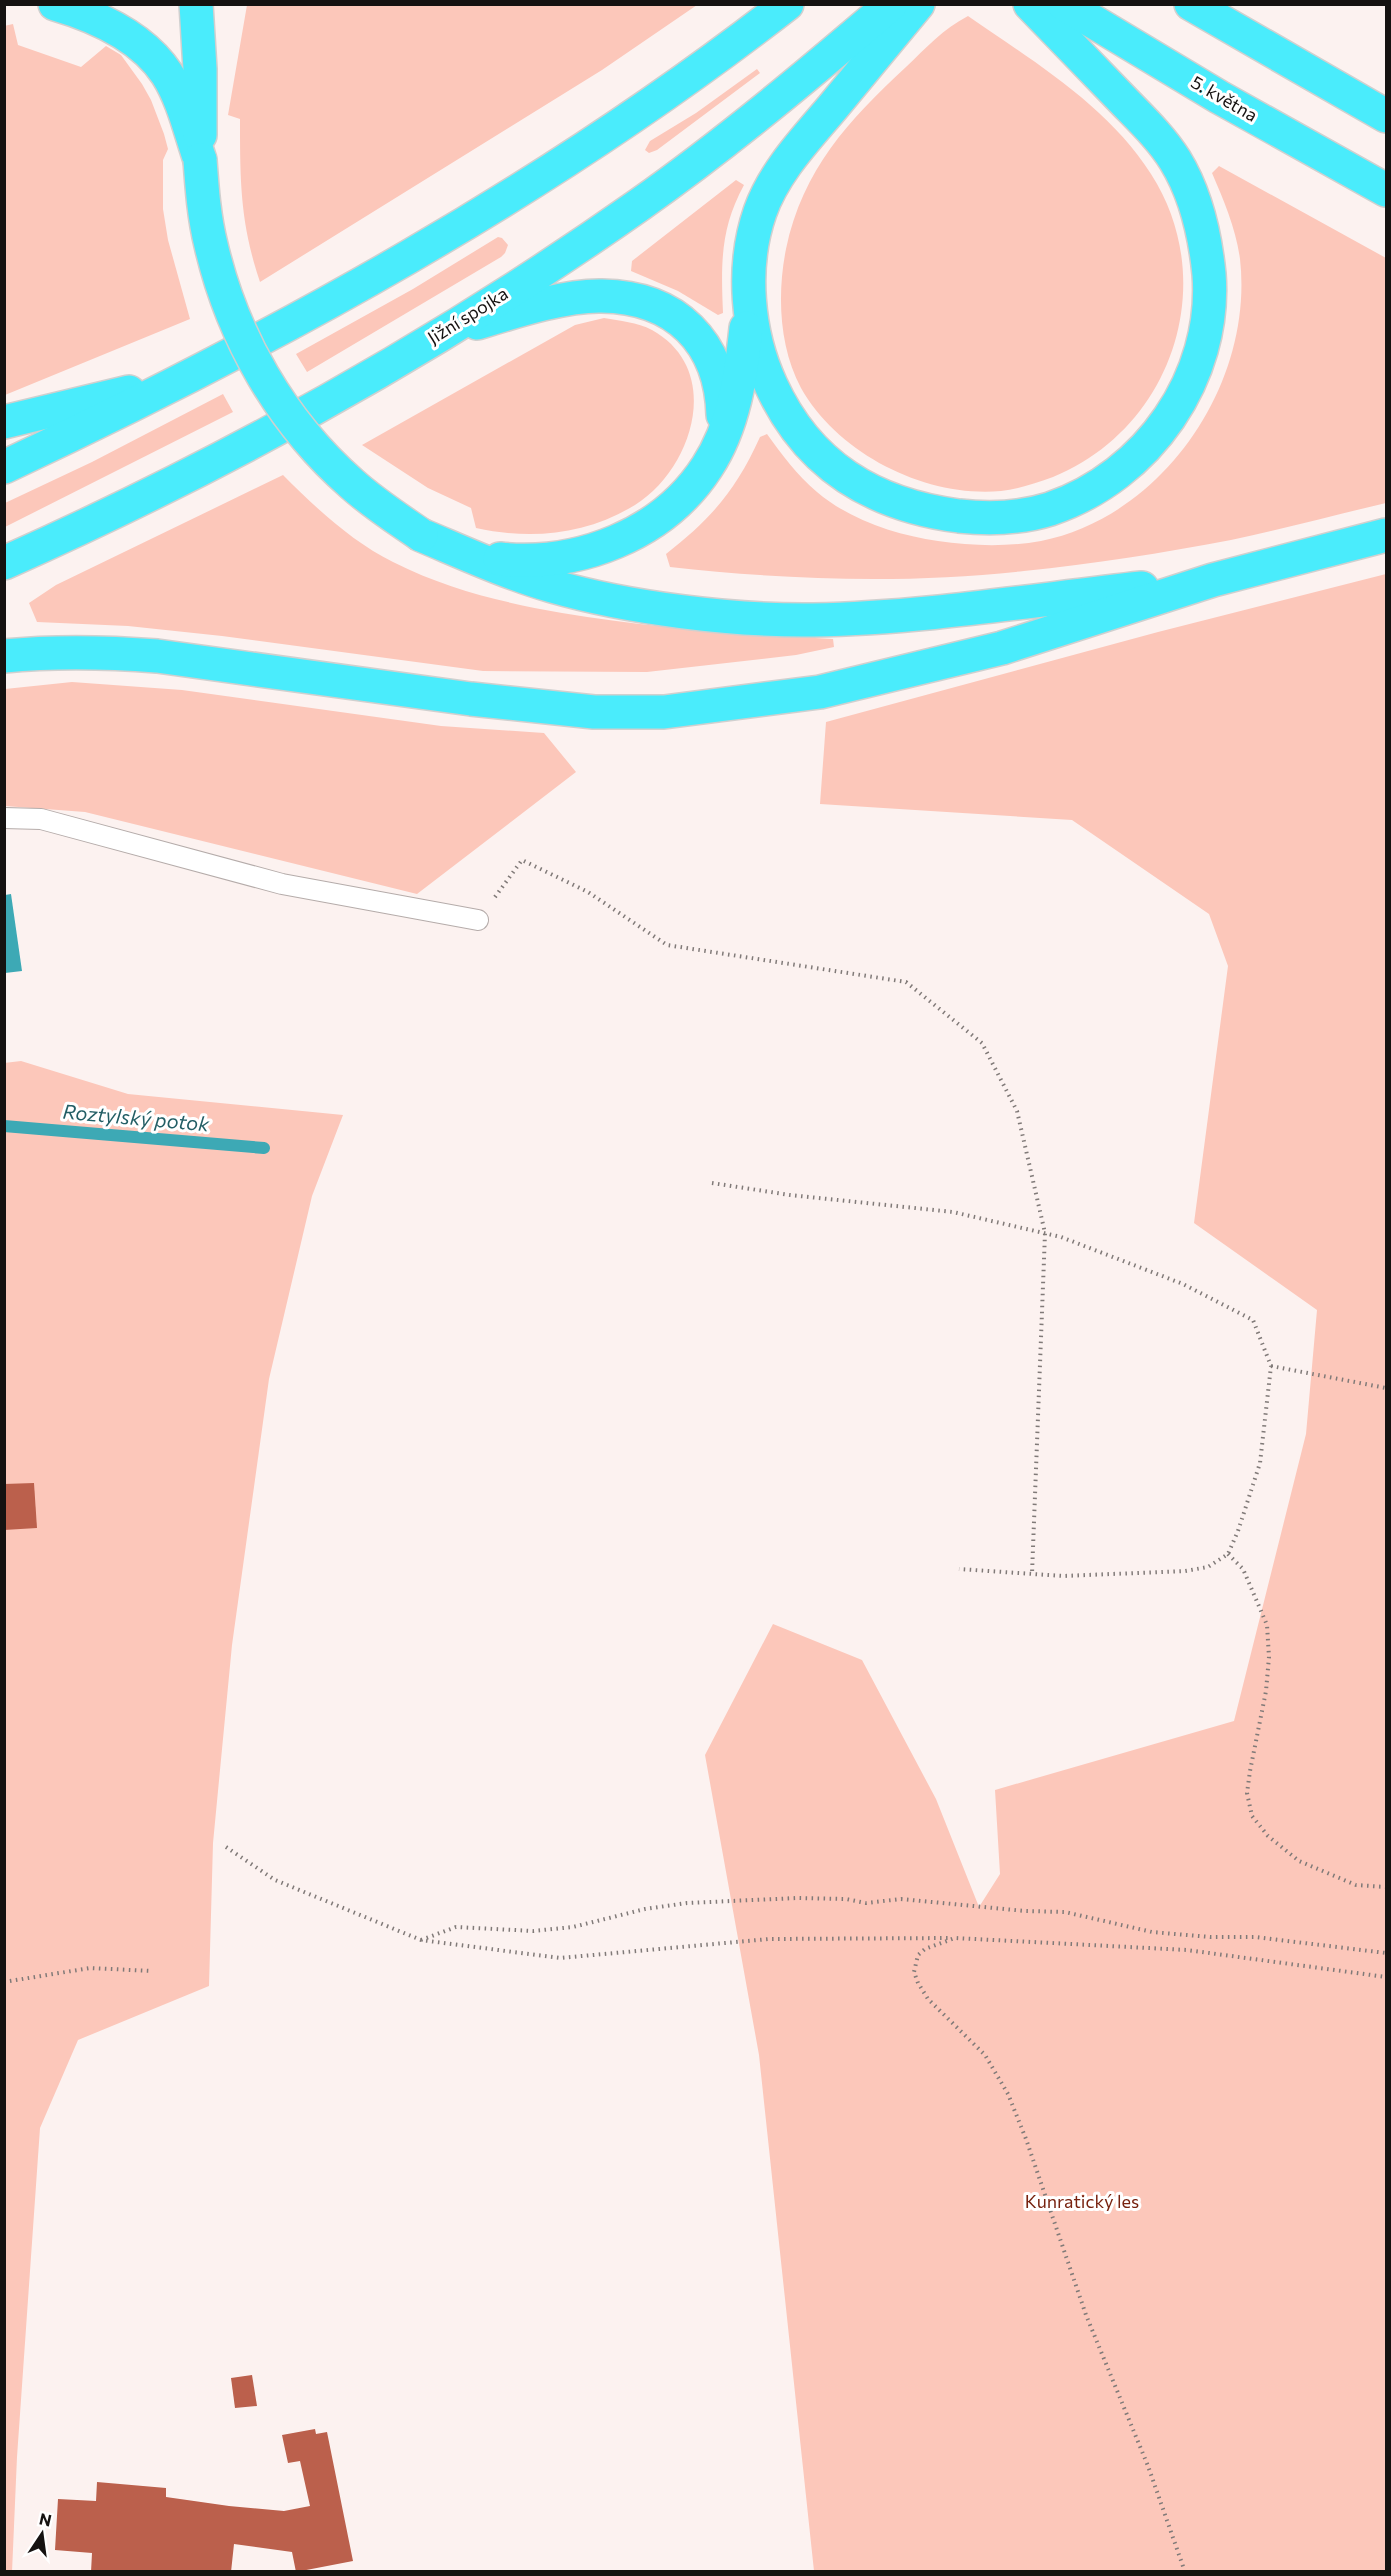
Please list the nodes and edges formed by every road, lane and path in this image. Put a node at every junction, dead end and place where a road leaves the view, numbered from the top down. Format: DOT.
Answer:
graph roads {
  1 [pos="55,4"];
  2 [pos="195,4"];
  3 [pos="787,4"];
  4 [pos="891,4"];
  5 [pos="918,4"];
  6 [pos="1030,4"];
  7 [pos="1191,4"];
  8 [pos="1068,19"];
  9 [pos="1386,116"];
  10 [pos="200,159"];
  11 [pos="1386,190"];
  12 [pos="749,298"];
  13 [pos="428,341"];
  14 [pos="183,379"];
  15 [pos="4,422"];
  16 [pos="720,444"];
  17 [pos="4,467"];
  18 [pos="1386,535"];
  19 [pos="455,549"];
  20 [pos="4,563"];
  21 [pos="1213,580"];
  22 [pos="4,656"];
  23 [pos="4,818"];
  24 [pos="478,920"];
  25 [pos="712,1183"];
  26 [pos="1045,1233"];
  27 [pos="1271,1366"];
  28 [pos="1386,1388"];
  29 [pos="1228,1554"];
  30 [pos="959,1569"];
  31 [pos="1032,1574"];
  32 [pos="226,1847"];
  33 [pos="1386,1887"];
  34 [pos="955,1938"];
  35 [pos="421,1940"];
  36 [pos="1386,1953"];
  37 [pos="152,1971"];
  38 [pos="1386,1977"];
  39 [pos="4,1982"];
  40 [pos="1185,2571"];
  1 -- 10 [label="highway"];
  2 -- 10 [label="highway"];
  3 -- 14 [label="highway"];
  4 -- 13 [label="highway, Jižní spojka"];
  5 -- 12 [label="highway"];
  6 -- 8 [label="highway"];
  7 -- 9 [label="highway"];
  8 -- 11 [label="highway, 5. května"];
  8 -- 12 [label="highway"];
  10 -- 19 [label="highway, bridge"];
  12 -- 16 [label="highway"];
  13 -- 16 [label="highway"];
  13 -- 20 [label="highway, Jižní spojka"];
  14 -- 15 [label="highway"];
  14 -- 17 [label="highway"];
  16 -- 19 [label="highway"];
  18 -- 21 [label="highway"];
  19 -- 21 [label="highway"];
  21 -- 22 [label="highway"];
  23 -- 24 [label="lane"];
  24 -- 26 [label="path"];
  25 -- 26 [label="path"];
  26 -- 27 [label="path"];
  26 -- 31 [label="path"];
  27 -- 28 [label="path"];
  27 -- 29 [label="path"];
  29 -- 31 [label="path"];
  29 -- 33 [label="path"];
  30 -- 31 [label="path"];
  32 -- 35 [label="path"];
  34 -- 35 [label="path"];
  34 -- 38 [label="path"];
  34 -- 40 [label="path"];
  35 -- 36 [label="path"];
  37 -- 39 [label="path"];
}
